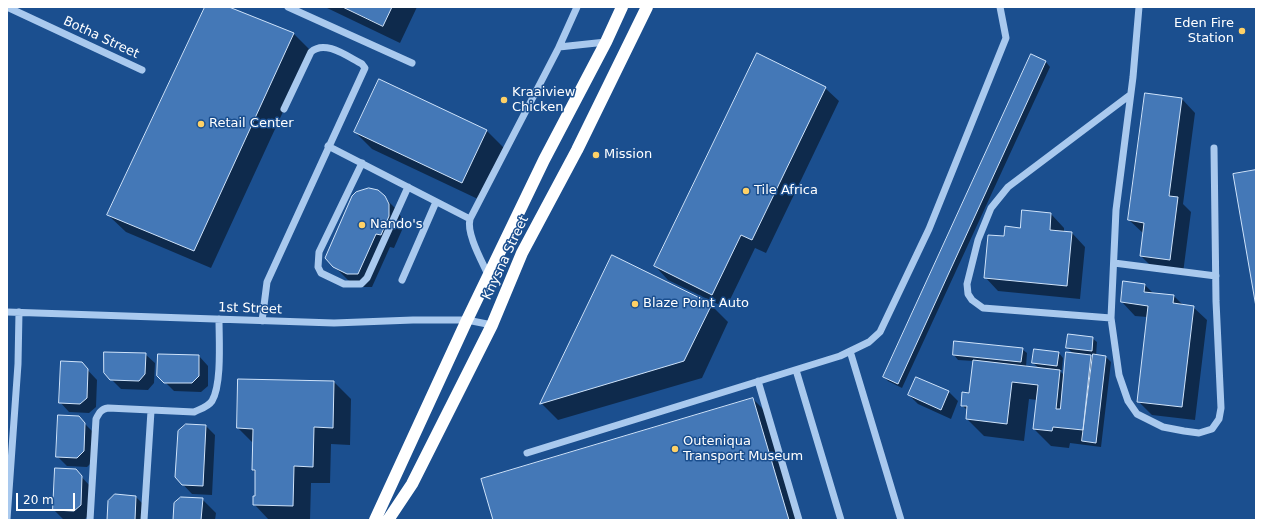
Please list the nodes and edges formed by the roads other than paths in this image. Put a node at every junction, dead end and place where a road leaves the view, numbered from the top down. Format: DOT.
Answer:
graph roads {
  1 [pos="7,7"];
  2 [pos="288,7"];
  3 [pos="577,7"];
  4 [pos="622,7"];
  5 [pos="647,7"];
  6 [pos="1000,7"];
  7 [pos="1139,7"];
  8 [pos="606,42"];
  9 [pos="559,47"];
  10 [pos="412,63"];
  11 [pos="142,70"];
  12 [pos="1130,95"];
  13 [pos="284,109"];
  14 [pos="328,146"];
  15 [pos="1214,148"];
  16 [pos="362,163"];
  17 [pos="408,187"];
  18 [pos="436,202"];
  19 [pos="470,219"];
  20 [pos="1114,263"];
  21 [pos="1216,276"];
  22 [pos="489,277"];
  23 [pos="402,280"];
  24 [pos="7,312"];
  25 [pos="19,312"];
  26 [pos="1111,318"];
  27 [pos="220,320"];
  28 [pos="467,320"];
  29 [pos="262,321"];
  30 [pos="492,325"];
  31 [pos="850,351"];
  32 [pos="796,370"];
  33 [pos="758,381"];
  34 [pos="151,411"];
  35 [pos="527,453"];
  36 [pos="7,519"];
  37 [pos="90,520"];
  38 [pos="144,520"];
  39 [pos="375,520"];
  40 [pos="388,520"];
  41 [pos="799,520"];
  42 [pos="841,520"];
  43 [pos="901,520"];
  1 -- 11 [label="street, Botha Street"];
  2 -- 10 [label="street"];
  3 -- 9 [label="street"];
  4 -- 8 [label="highway, Knysna Street"];
  5 -- 30 [label="highway, Knysna Street"];
  6 -- 31 [label="street"];
  7 -- 12 [label="street"];
  8 -- 9 [label="street"];
  8 -- 22 [label="highway, Knysna Street"];
  9 -- 19 [label="street"];
  12 -- 20 [label="street"];
  12 -- 26 [label="street"];
  13 -- 14 [label="street"];
  14 -- 16 [label="street"];
  14 -- 29 [label="street"];
  15 -- 21 [label="street"];
  16 -- 17 [label="street"];
  16 -- 17 [label="street"];
  17 -- 18 [label="street"];
  18 -- 19 [label="street"];
  18 -- 23 [label="street"];
  19 -- 22 [label="street"];
  20 -- 21 [label="street"];
  20 -- 26 [label="street"];
  21 -- 26 [label="street"];
  22 -- 28 [label="highway, Knysna Street"];
  24 -- 25 [label="street, 1st Street"];
  25 -- 27 [label="street, 1st Street"];
  25 -- 36 [label="street"];
  27 -- 29 [label="street, 1st Street"];
  27 -- 34 [label="street"];
  28 -- 29 [label="street, 1st Street"];
  28 -- 30 [label="street, 1st Street"];
  28 -- 39 [label="highway, Knysna Street"];
  30 -- 40 [label="highway, Knysna Street"];
  31 -- 32 [label="street"];
  31 -- 43 [label="street"];
  32 -- 33 [label="street"];
  32 -- 42 [label="street"];
  33 -- 35 [label="street"];
  33 -- 41 [label="street"];
  34 -- 37 [label="street"];
  34 -- 38 [label="street"];
}
